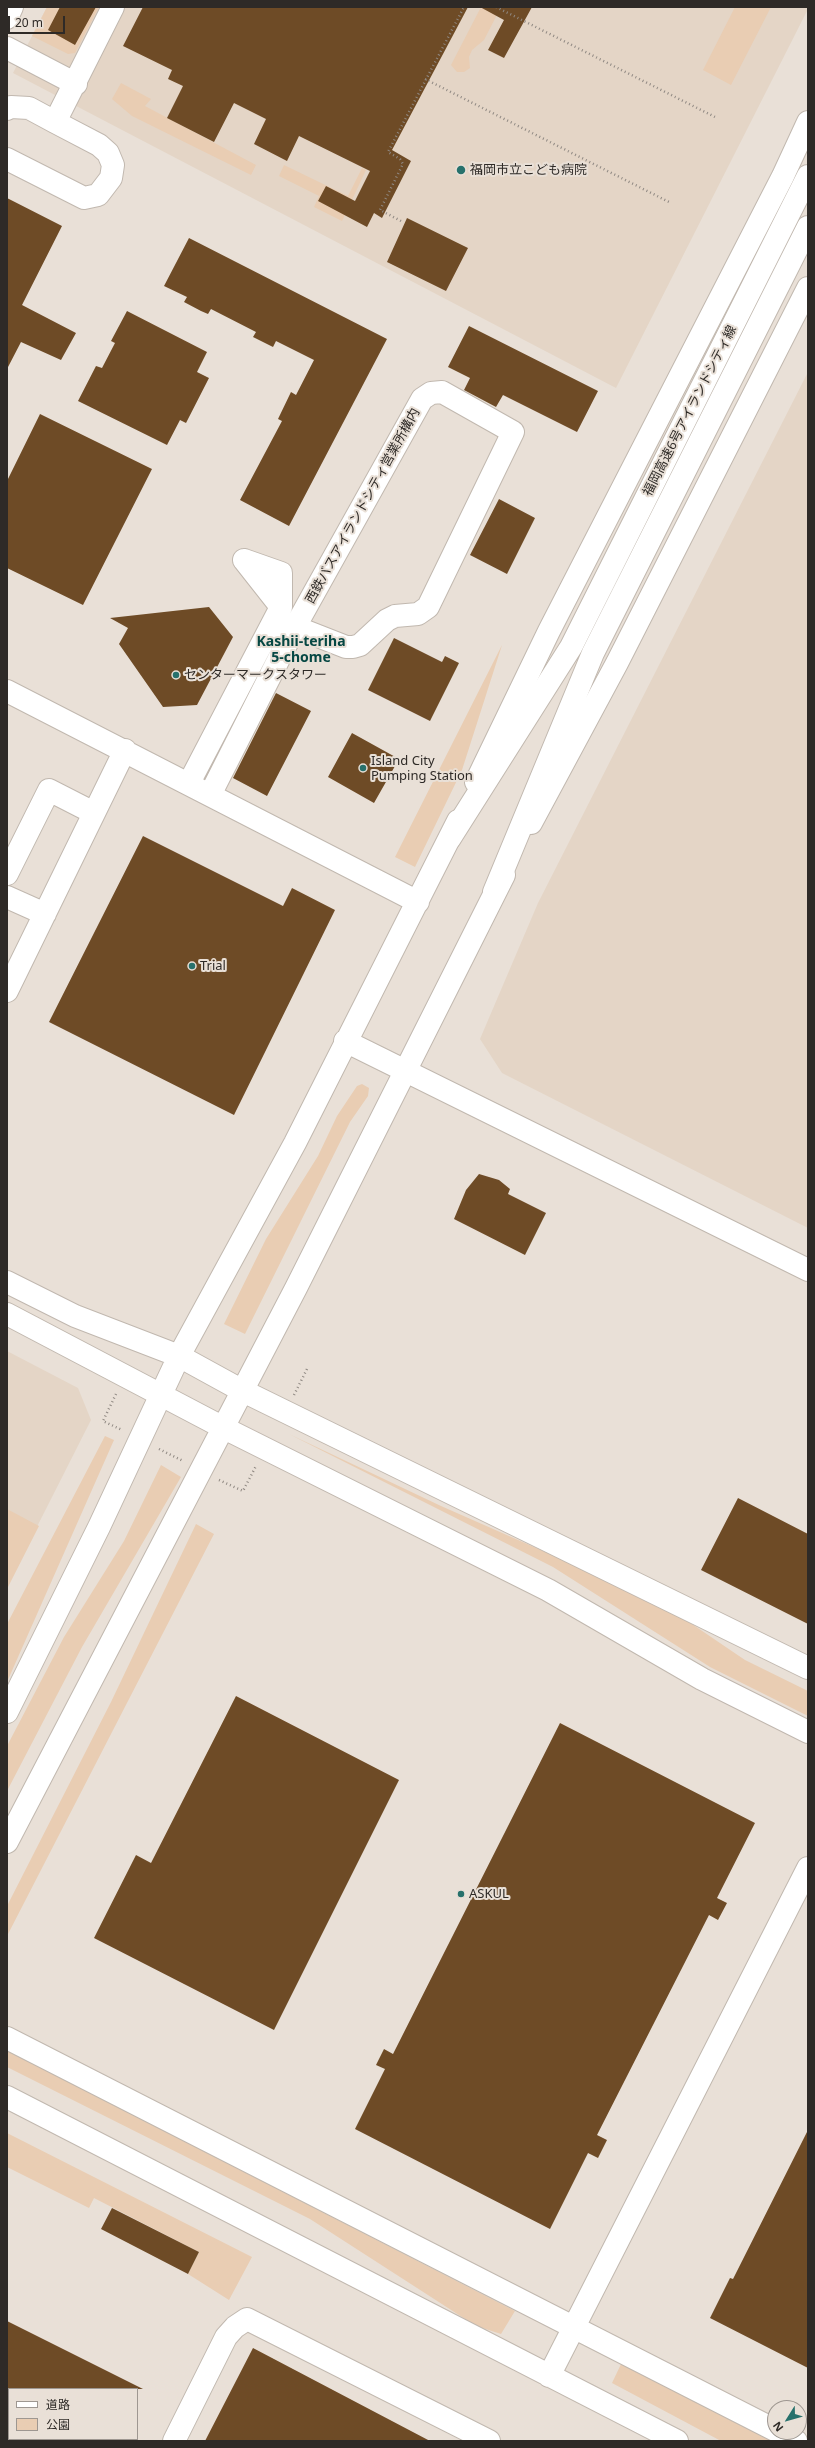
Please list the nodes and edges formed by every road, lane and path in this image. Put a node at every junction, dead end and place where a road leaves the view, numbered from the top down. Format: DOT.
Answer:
graph roads {
  1 [pos="12,7"];
  2 [pos="113,7"];
  3 [pos="129,7"];
  4 [pos="464,7"];
  5 [pos="496,7"];
  6 [pos="7,18"];
  7 [pos="7,48"];
  8 [pos="425,79"];
  9 [pos="76,84"];
  10 [pos="7,109"];
  11 [pos="715,117"];
  12 [pos="55,122"];
  13 [pos="808,122"];
  14 [pos="7,159"];
  15 [pos="808,176"];
  16 [pos="671,203"];
  17 [pos="400,222"];
  18 [pos="808,227"];
  19 [pos="808,288"];
  20 [pos="281,607"];
  21 [pos="295,627"];
  22 [pos="7,691"];
  23 [pos="125,750"];
  24 [pos="189,783"];
  25 [pos="210,795"];
  26 [pos="94,813"];
  27 [pos="450,838"];
  28 [pos="7,874"];
  29 [pos="494,892"];
  30 [pos="7,897"];
  31 [pos="418,902"];
  32 [pos="45,914"];
  33 [pos="7,991"];
  34 [pos="346,1041"];
  35 [pos="407,1070"];
  36 [pos="808,1270"];
  37 [pos="7,1282"];
  38 [pos="7,1314"];
  39 [pos="179,1356"];
  40 [pos="241,1390"];
  41 [pos="161,1395"];
  42 [pos="222,1427"];
  43 [pos="808,1668"];
  44 [pos="7,1712"];
  45 [pos="808,1732"];
  46 [pos="7,1842"];
  47 [pos="808,1868"];
  48 [pos="7,2038"];
  49 [pos="7,2097"];
  50 [pos="574,2330"];
  51 [pos="549,2376"];
  52 [pos="767,2426"];
  53 [pos="174,2441"];
  54 [pos="489,2441"];
  55 [pos="677,2441"];
  1 -- 6 [label="main road"];
  2 -- 9 [label="main road"];
  3 -- 9 [label="main road"];
  4 -- 8 [label="path"];
  5 -- 11 [label="path"];
  7 -- 9 [label="main road"];
  8 -- 16 [label="path"];
  8 -- 17 [label="path"];
  9 -- 12 [label="main road"];
  10 -- 12 [label="main road"];
  12 -- 14 [label="main road"];
  13 -- 27 [label="main road"];
  15 -- 27 [label="main road, 福岡高速6号アイランドシティ線"];
  18 -- 29 [label="main road, 福岡高速6号アイランドシティ線"];
  19 -- 29 [label="main road"];
  20 -- 24 [label="main road"];
  21 -- 21 [label="main road, 西鉄バスアイランドシティ営業所構内"];
  21 -- 25 [label="main road, 西鉄バスアイランドシティ営業所構内"];
  22 -- 23 [label="main road"];
  23 -- 24 [label="main road"];
  23 -- 26 [label="main road"];
  24 -- 25 [label="main road"];
  25 -- 31 [label="main road"];
  26 -- 28 [label="main road"];
  26 -- 32 [label="main road"];
  27 -- 31 [label="main road"];
  29 -- 35 [label="main road"];
  30 -- 32 [label="main road"];
  31 -- 34 [label="main road"];
  32 -- 33 [label="main road"];
  34 -- 35 [label="main road"];
  34 -- 39 [label="main road"];
  35 -- 36 [label="main road"];
  35 -- 40 [label="main road"];
  37 -- 39 [label="main road"];
  38 -- 41 [label="main road"];
  39 -- 40 [label="main road"];
  39 -- 41 [label="main road"];
  40 -- 42 [label="main road"];
  40 -- 43 [label="main road"];
  41 -- 42 [label="main road"];
  41 -- 44 [label="main road"];
  42 -- 45 [label="main road"];
  42 -- 46 [label="main road"];
  47 -- 50 [label="main road"];
  48 -- 50 [label="main road"];
  49 -- 51 [label="main road"];
  50 -- 51 [label="main road"];
  50 -- 52 [label="main road"];
  51 -- 55 [label="main road"];
  53 -- 54 [label="main road"];
}
